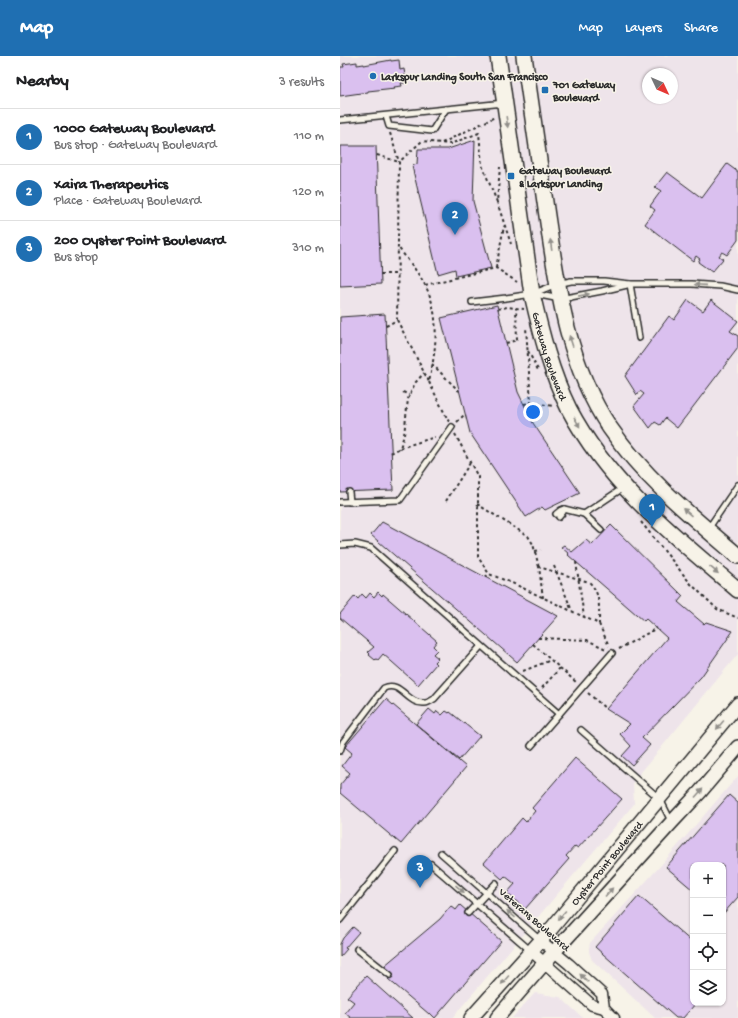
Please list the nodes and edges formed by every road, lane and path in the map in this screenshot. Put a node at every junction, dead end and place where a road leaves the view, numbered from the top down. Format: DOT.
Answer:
graph roads {
  1 [pos="498,56"];
  2 [pos="524,56"];
  3 [pos="446,109"];
  4 [pos="501,109"];
  5 [pos="386,116"];
  6 [pos="340,120"];
  7 [pos="388,126"];
  8 [pos="442,143"];
  9 [pos="376,156"];
  10 [pos="399,162"];
  11 [pos="501,163"];
  12 [pos="505,225"];
  13 [pos="398,246"];
  14 [pos="496,268"];
  15 [pos="380,274"];
  16 [pos="397,274"];
  17 [pos="557,284"];
  18 [pos="630,284"];
  19 [pos="425,285"];
  20 [pos="527,289"];
  21 [pos="738,290"];
  22 [pos="560,299"];
  23 [pos="472,302"];
  24 [pos="516,308"];
  25 [pos="498,310"];
  26 [pos="525,316"];
  27 [pos="397,320"];
  28 [pos="526,323"];
  29 [pos="386,326"];
  30 [pos="639,338"];
  31 [pos="506,343"];
  32 [pos="432,364"];
  33 [pos="424,373"];
  34 [pos="428,382"];
  35 [pos="459,391"];
  36 [pos="403,392"];
  37 [pos="409,395"];
  38 [pos="531,403"];
  39 [pos="524,404"];
  40 [pos="561,407"];
  41 [pos="465,414"];
  42 [pos="452,427"];
  43 [pos="448,432"];
  44 [pos="400,448"];
  45 [pos="391,453"];
  46 [pos="470,463"];
  47 [pos="738,485"];
  48 [pos="624,487"];
  49 [pos="349,492"];
  50 [pos="446,501"];
  51 [pos="340,502"];
  52 [pos="350,502"];
  53 [pos="477,504"];
  54 [pos="584,514"];
  55 [pos="557,516"];
  56 [pos="640,522"];
  57 [pos="601,530"];
  58 [pos="708,530"];
  59 [pos="340,546"];
  60 [pos="541,550"];
  61 [pos="535,551"];
  62 [pos="738,556"];
  63 [pos="576,562"];
  64 [pos="554,566"];
  65 [pos="539,567"];
  66 [pos="558,573"];
  67 [pos="489,574"];
  68 [pos="486,577"];
  69 [pos="578,579"];
  70 [pos="738,590"];
  71 [pos="543,598"];
  72 [pos="573,612"];
  73 [pos="584,617"];
  74 [pos="738,618"];
  75 [pos="599,624"];
  76 [pos="657,628"];
  77 [pos="538,638"];
  78 [pos="533,644"];
  79 [pos="481,646"];
  80 [pos="612,653"];
  81 [pos="552,660"];
  82 [pos="560,668"];
  83 [pos="522,671"];
  84 [pos="542,688"];
  85 [pos="582,688"];
  86 [pos="738,704"];
  87 [pos="606,709"];
  88 [pos="559,714"];
  89 [pos="581,730"];
  90 [pos="531,746"];
  91 [pos="738,747"];
  92 [pos="340,751"];
  93 [pos="660,799"];
  94 [pos="672,822"];
  95 [pos="395,851"];
  96 [pos="441,853"];
  97 [pos="431,864"];
  98 [pos="496,883"];
  99 [pos="486,893"];
  100 [pos="476,903"];
  101 [pos="468,913"];
  102 [pos="340,920"];
  103 [pos="540,940"];
  104 [pos="357,949"];
  105 [pos="531,951"];
  106 [pos="554,952"];
  107 [pos="545,963"];
  108 [pos="390,975"];
  109 [pos="604,1008"];
  110 [pos="471,1018"];
  111 [pos="497,1018"];
  112 [pos="614,1018"];
  1 -- 4 [label="main road, Gateway Boulevard"];
  17 -- 2 [label="main road, one-way"];
  3 -- 4 [label="lane"];
  3 -- 5 [label="lane"];
  3 -- 7 [label="lane"];
  4 -- 8 [label="path"];
  4 -- 20 [label="main road, Gateway Boulevard, one-way"];
  5 -- 6 [label="lane"];
  5 -- 7 [label="lane"];
  7 -- 10 [label="path"];
  8 -- 10 [label="path"];
  8 -- 11 [label="path"];
  9 -- 10 [label="path"];
  10 -- 13 [label="path"];
  12 -- 14 [label="path"];
  13 -- 16 [label="path"];
  13 -- 19 [label="path"];
  14 -- 19 [label="path"];
  14 -- 20 [label="path"];
  15 -- 16 [label="path"];
  16 -- 27 [label="path"];
  17 -- 18 [label="lane"];
  17 -- 20 [label="lane"];
  17 -- 22 [label="main road"];
  21 -- 18 [label="lane, one-way"];
  22 -- 18 [label="lane, one-way"];
  18 -- 30 [label="lane"];
  19 -- 32 [label="path"];
  20 -- 22 [label="lane"];
  20 -- 23 [label="lane"];
  20 -- 48 [label="main road, Gateway Boulevard, one-way"];
  58 -- 22 [label="main road, one-way"];
  24 -- 25 [label="path"];
  24 -- 26 [label="path"];
  24 -- 31 [label="path"];
  27 -- 29 [label="path"];
  27 -- 33 [label="path"];
  28 -- 38 [label="path"];
  32 -- 34 [label="path"];
  32 -- 35 [label="path"];
  33 -- 34 [label="path"];
  33 -- 37 [label="path"];
  34 -- 42 [label="path"];
  36 -- 37 [label="path"];
  37 -- 44 [label="path"];
  38 -- 39 [label="path"];
  38 -- 40 [label="path"];
  41 -- 42 [label="path"];
  42 -- 43 [label="lane"];
  42 -- 46 [label="path"];
  43 -- 44 [label="path"];
  43 -- 52 [label="lane"];
  44 -- 45 [label="path"];
  46 -- 50 [label="path"];
  46 -- 53 [label="path"];
  47 -- 58 [label="lane"];
  48 -- 54 [label="lane"];
  48 -- 70 [label="main road, Gateway Boulevard, one-way"];
  49 -- 52 [label="lane"];
  51 -- 52 [label="lane"];
  53 -- 61 [label="path"];
  53 -- 67 [label="path"];
  54 -- 55 [label="lane"];
  54 -- 57 [label="lane"];
  56 -- 74 [label="path"];
  58 -- 62 [label="main road"];
  59 -- 79 [label="lane"];
  60 -- 61 [label="path"];
  61 -- 65 [label="path"];
  63 -- 69 [label="path"];
  64 -- 66 [label="path"];
  65 -- 66 [label="path"];
  65 -- 71 [label="path"];
  66 -- 69 [label="path"];
  66 -- 72 [label="path"];
  67 -- 68 [label="path"];
  67 -- 71 [label="path"];
  69 -- 73 [label="path"];
  69 -- 75 [label="path"];
  71 -- 72 [label="path"];
  72 -- 73 [label="path"];
  73 -- 75 [label="path"];
  75 -- 80 [label="path"];
  76 -- 80 [label="path"];
  77 -- 80 [label="path"];
  78 -- 81 [label="path"];
  79 -- 88 [label="lane"];
  79 -- 92 [label="lane"];
  80 -- 85 [label="lane"];
  81 -- 82 [label="path"];
  81 -- 83 [label="path"];
  82 -- 84 [label="path"];
  82 -- 85 [label="path"];
  85 -- 87 [label="path"];
  85 -- 88 [label="lane"];
  86 -- 93 [label="street, Oyster Point Boulevard, one-way"];
  88 -- 90 [label="lane"];
  89 -- 93 [label="lane"];
  94 -- 91 [label="street, Oyster Point Boulevard, one-way"];
  93 -- 94 [label="lane"];
  93 -- 103 [label="street, Oyster Point Boulevard, one-way"];
  106 -- 94 [label="street, Oyster Point Boulevard, one-way"];
  95 -- 102 [label="lane"];
  96 -- 99 [label="lane, Veterans Boulevard"];
  97 -- 100 [label="lane, Veterans Boulevard, one-way"];
  98 -- 99 [label="lane"];
  99 -- 100 [label="lane"];
  103 -- 99 [label="lane, Veterans Boulevard, one-way"];
  100 -- 101 [label="lane"];
  100 -- 105 [label="lane, Veterans Boulevard"];
  103 -- 105 [label="street, Oyster Point Boulevard"];
  103 -- 106 [label="street, Veterans Boulevard"];
  104 -- 108 [label="lane"];
  105 -- 107 [label="street, Veterans Boulevard"];
  105 -- 110 [label="street, Oyster Point Boulevard, one-way"];
  106 -- 107 [label="street, Oyster Point Boulevard"];
  109 -- 106 [label="street, Veterans Boulevard, one-way"];
  107 -- 109 [label="street, Veterans Boulevard"];
  107 -- 111 [label="street, Oyster Point Boulevard"];
  109 -- 112 [label="street, Veterans Boulevard"];
}
